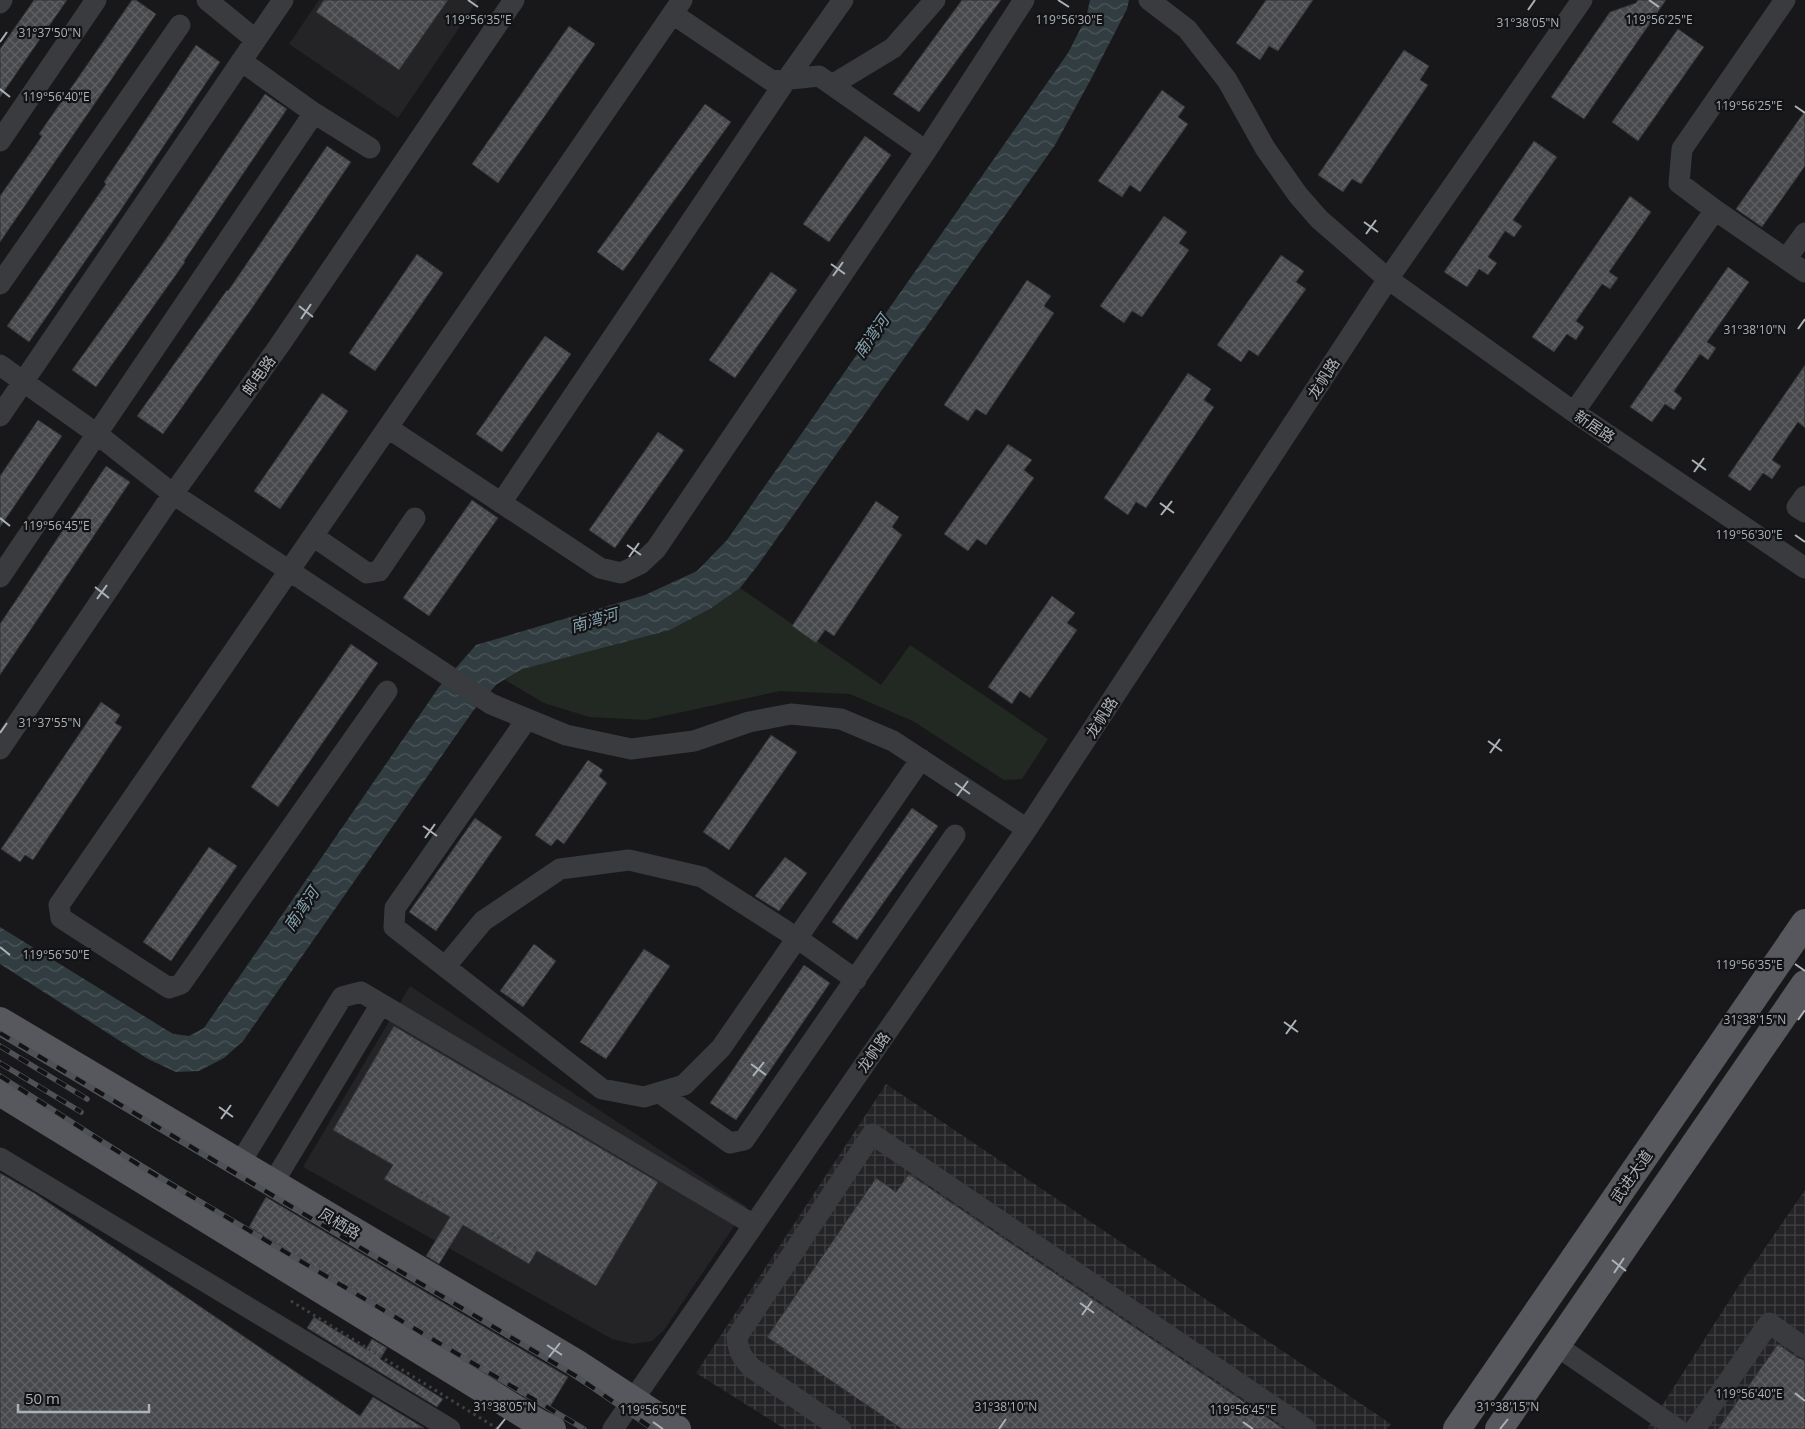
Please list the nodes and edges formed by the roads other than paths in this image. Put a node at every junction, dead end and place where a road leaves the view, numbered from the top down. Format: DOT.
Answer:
graph roads {
  1 [pos="96,0"];
  2 [pos="207,0"];
  3 [pos="283,0"];
  4 [pos="514,0"];
  5 [pos="843,0"];
  6 [pos="935,0"];
  7 [pos="1024,0"];
  8 [pos="1149,0"];
  9 [pos="1582,0"];
  10 [pos="1785,0"];
  11 [pos="678,7"];
  12 [pos="180,25"];
  13 [pos="256,40"];
  14 [pos="241,61"];
  15 [pos="787,79"];
  16 [pos="832,85"];
  17 [pos="314,113"];
  18 [pos="0,141"];
  19 [pos="370,148"];
  20 [pos="926,151"];
  21 [pos="1715,210"];
  22 [pos="1805,233"];
  23 [pos="1786,260"];
  24 [pos="1805,272"];
  25 [pos="1388,279"];
  26 [pos="0,284"];
  27 [pos="0,365"];
  28 [pos="24,381"];
  29 [pos="1574,412"];
  30 [pos="0,416"];
  31 [pos="388,428"];
  32 [pos="97,434"];
  33 [pos="173,494"];
  34 [pos="1805,496"];
  35 [pos="501,503"];
  36 [pos="1805,512"];
  37 [pos="415,518"];
  38 [pos="314,536"];
  39 [pos="1805,568"];
  40 [pos="290,571"];
  41 [pos="0,577"];
  42 [pos="387,690"];
  43 [pos="527,719"];
  44 [pos="0,748"];
  45 [pos="921,759"];
  46 [pos="1027,829"];
  47 [pos="955,836"];
  48 [pos="1805,923"];
  49 [pos="797,938"];
  50 [pos="445,967"];
  51 [pos="856,980"];
  52 [pos="1805,984"];
  53 [pos="381,1004"];
  54 [pos="0,1021"];
  55 [pos="0,1092"];
  56 [pos="660,1092"];
  57 [pos="0,1158"];
  58 [pos="240,1163"];
  59 [pos="273,1183"];
  60 [pos="754,1225"];
  61 [pos="1556,1346"];
  62 [pos="1805,1348"];
  63 [pos="632,1400"];
  64 [pos="450,1429"];
  65 [pos="552,1429"];
  66 [pos="613,1429"];
  67 [pos="677,1429"];
  68 [pos="841,1429"];
  69 [pos="1306,1429"];
  70 [pos="1457,1429"];
  71 [pos="1499,1429"];
  72 [pos="1677,1429"];
  73 [pos="1696,1429"];
  1 -- 18 [label="street"];
  2 -- 13 [label="street"];
  3 -- 13 [label="street"];
  4 -- 33 [label="street, 邮电路"];
  5 -- 15 [label="street"];
  6 -- 16 [label="street"];
  7 -- 20 [label="street"];
  8 -- 25 [label="street, 新居路"];
  9 -- 25 [label="street, 龙帆路"];
  10 -- 21 [label="street"];
  11 -- 15 [label="street"];
  11 -- 31 [label="street"];
  12 -- 26 [label="street"];
  13 -- 14 [label="street"];
  14 -- 17 [label="street"];
  14 -- 28 [label="street"];
  15 -- 16 [label="street"];
  15 -- 35 [label="street"];
  16 -- 20 [label="street"];
  17 -- 19 [label="street"];
  17 -- 32 [label="street"];
  20 -- 35 [label="street"];
  21 -- 23 [label="street"];
  21 -- 29 [label="street"];
  22 -- 23 [label="street"];
  23 -- 24 [label="street"];
  25 -- 29 [label="street, 新居路"];
  25 -- 46 [label="street, 龙帆路"];
  27 -- 28 [label="street"];
  28 -- 30 [label="street"];
  28 -- 32 [label="street"];
  29 -- 39 [label="street, 新居路"];
  31 -- 35 [label="street"];
  31 -- 38 [label="street"];
  32 -- 33 [label="street"];
  32 -- 41 [label="street"];
  33 -- 40 [label="street"];
  33 -- 44 [label="street, 邮电路"];
  34 -- 36 [label="street"];
  37 -- 38 [label="street"];
  38 -- 40 [label="street"];
  40 -- 42 [label="street"];
  40 -- 43 [label="street"];
  43 -- 45 [label="street"];
  43 -- 50 [label="street"];
  45 -- 46 [label="street"];
  45 -- 49 [label="street"];
  46 -- 60 [label="street, 龙帆路"];
  47 -- 51 [label="street"];
  48 -- 70 [label="main road, 武进大道"];
  49 -- 50 [label="street"];
  49 -- 51 [label="street"];
  49 -- 56 [label="street"];
  50 -- 56 [label="street"];
  51 -- 56 [label="street"];
  52 -- 61 [label="main road"];
  53 -- 58 [label="street"];
  53 -- 59 [label="street"];
  53 -- 60 [label="street"];
  54 -- 58 [label="main road, 凤栖路"];
  55 -- 65 [label="main road"];
  57 -- 64 [label="street"];
  58 -- 59 [label="main road, 凤栖路"];
  59 -- 63 [label="main road, 凤栖路"];
  60 -- 63 [label="street, 龙帆路"];
  61 -- 71 [label="main road"];
  61 -- 72 [label="street"];
  62 -- 73 [label="street"];
  63 -- 66 [label="street, 龙帆路"];
  63 -- 67 [label="main road, 凤栖路"];
  68 -- 69 [label="street"];
}
